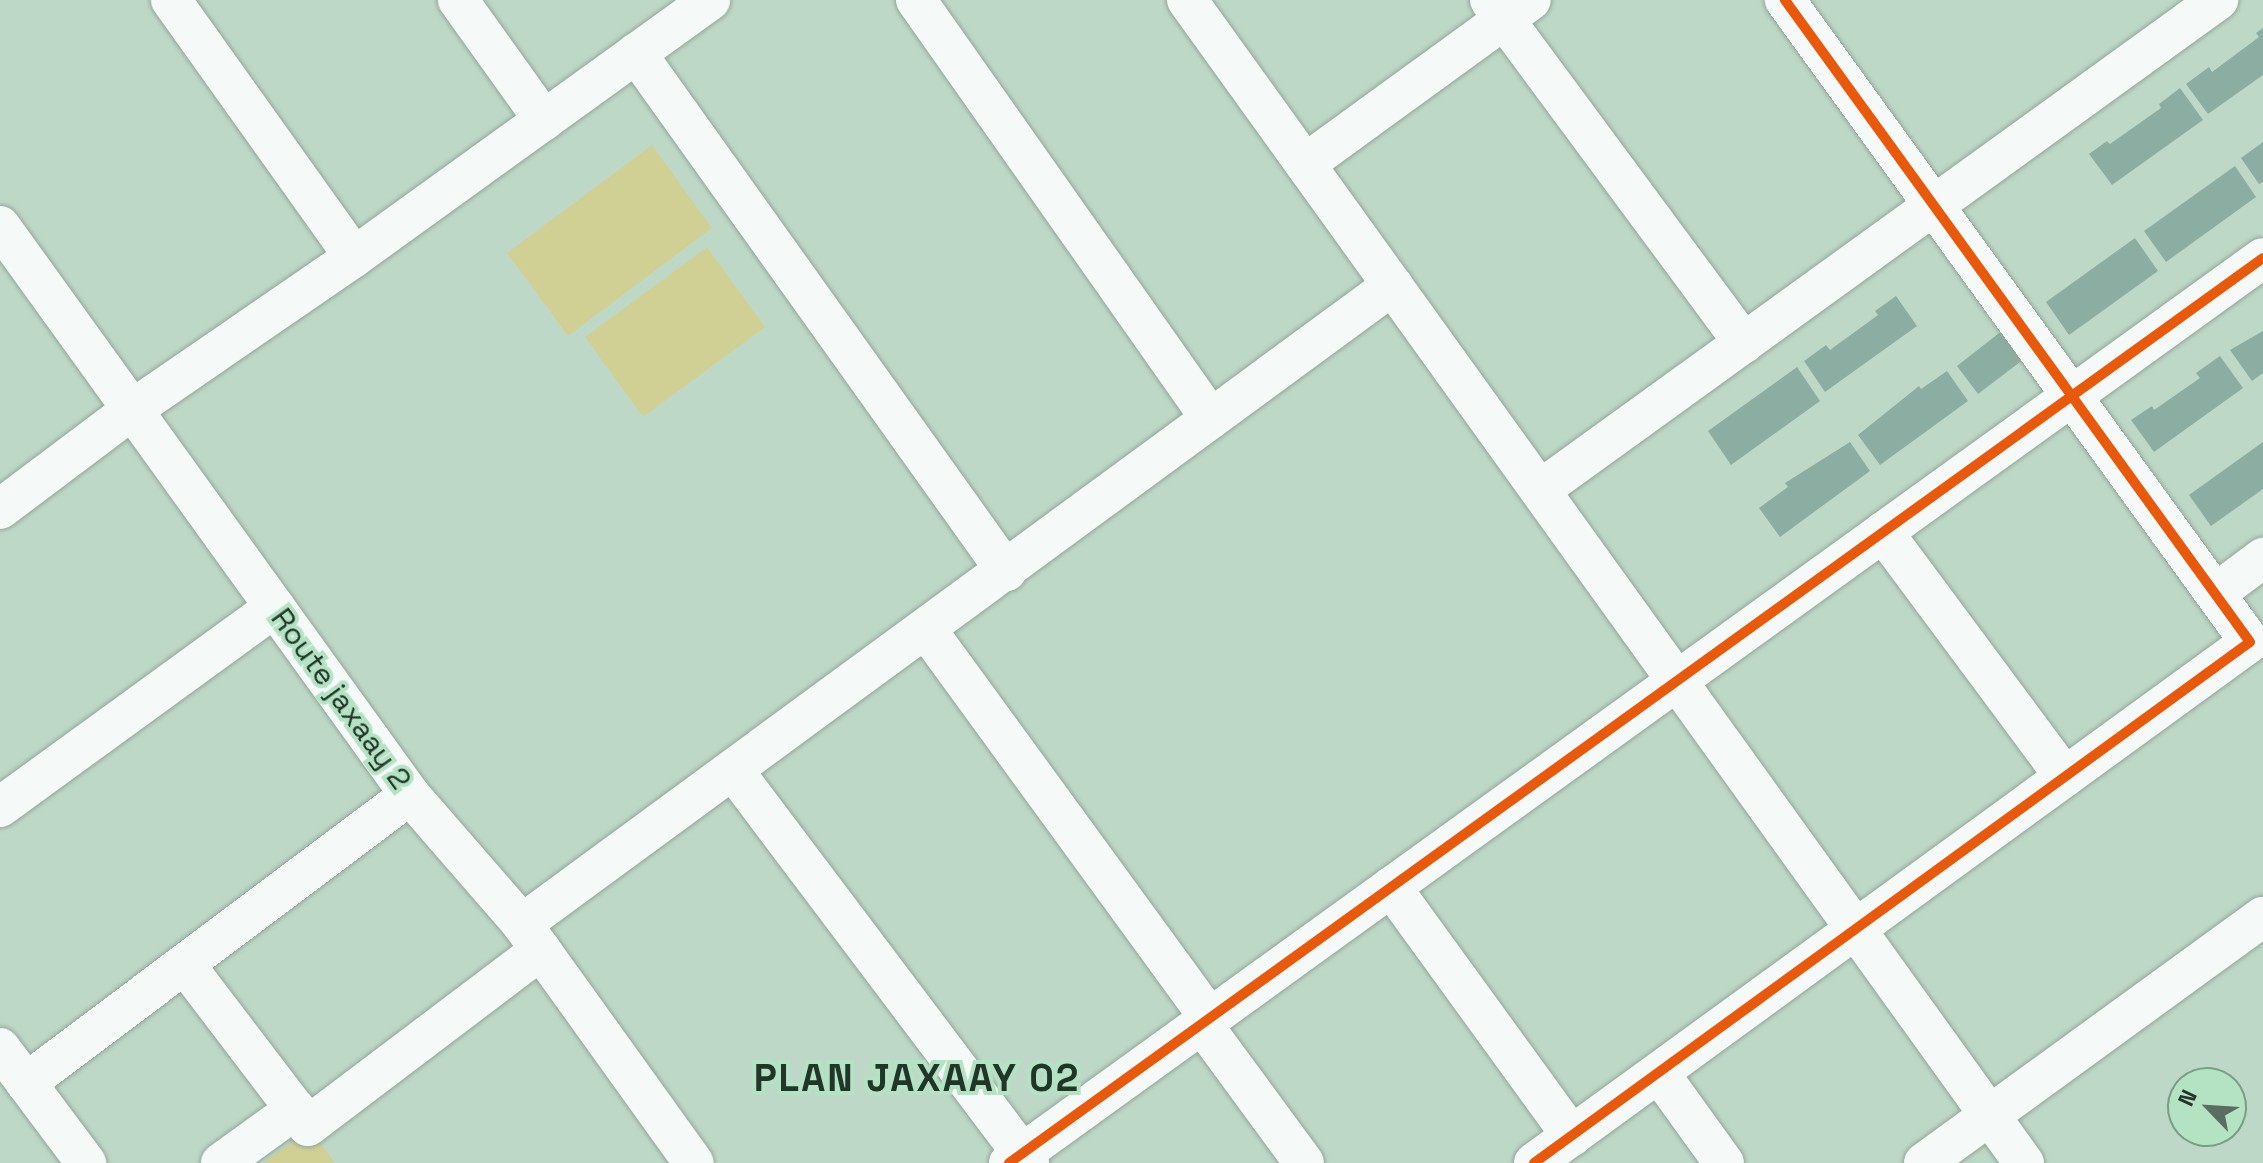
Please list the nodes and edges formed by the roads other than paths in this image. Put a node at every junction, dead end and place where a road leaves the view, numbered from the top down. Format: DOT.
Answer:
graph roads {
  1 [pos="171,0"];
  2 [pos="458,0"];
  3 [pos="710,0"];
  4 [pos="916,0"];
  5 [pos="1187,0"];
  6 [pos="2218,0"];
  7 [pos="1794,3"];
  8 [pos="1509,7"];
  9 [pos="636,53"];
  10 [pos="544,120"];
  11 [pos="1305,164"];
  12 [pos="1934,205"];
  13 [pos="0,226"];
  14 [pos="354,257"];
  15 [pos="2263,258"];
  16 [pos="1393,285"];
  17 [pos="1744,343"];
  18 [pos="2072,396"];
  19 [pos="133,409"];
  20 [pos="1211,419"];
  21 [pos="1540,490"];
  22 [pos="0,509"];
  23 [pos="1883,532"];
  24 [pos="2263,558"];
  25 [pos="1006,571"];
  26 [pos="2216,593"];
  27 [pos="275,607"];
  28 [pos="926,629"];
  29 [pos="1677,681"];
  30 [pos="733,770"];
  31 [pos="2065,777"];
  32 [pos="410,795"];
  33 [pos="0,807"];
  34 [pos="1391,887"];
  35 [pos="2263,917"];
  36 [pos="1856,929"];
  37 [pos="531,937"];
  38 [pos="186,966"];
  39 [pos="1206,1021"];
  40 [pos="0,1048"];
  41 [pos="1659,1073"];
  42 [pos="26,1083"];
  43 [pos="296,1109"];
  44 [pos="1989,1114"];
  45 [pos="1572,1136"];
  46 [pos="1020,1160"];
  47 [pos="86,1163"];
  48 [pos="221,1163"];
  49 [pos="694,1163"];
  50 [pos="1304,1163"];
  51 [pos="1534,1163"];
  52 [pos="1724,1163"];
  53 [pos="1924,1163"];
  54 [pos="2024,1163"];
  1 -- 14 [label="street"];
  2 -- 10 [label="street"];
  3 -- 9 [label="street"];
  4 -- 20 [label="street"];
  5 -- 11 [label="street"];
  6 -- 12 [label="street"];
  7 -- 12 [label="street"];
  8 -- 11 [label="street"];
  8 -- 17 [label="street"];
  9 -- 10 [label="street"];
  9 -- 25 [label="street"];
  10 -- 14 [label="street"];
  11 -- 16 [label="street"];
  12 -- 17 [label="street"];
  12 -- 18 [label="street"];
  13 -- 19 [label="street, Route jaxaay 2"];
  14 -- 19 [label="street"];
  15 -- 18 [label="street"];
  16 -- 20 [label="street"];
  16 -- 21 [label="street"];
  17 -- 21 [label="street"];
  18 -- 23 [label="street"];
  18 -- 26 [label="street"];
  19 -- 22 [label="street"];
  19 -- 27 [label="street, Route jaxaay 2"];
  20 -- 25 [label="street"];
  21 -- 29 [label="street"];
  23 -- 29 [label="street"];
  23 -- 31 [label="street"];
  24 -- 26 [label="street"];
  25 -- 28 [label="street"];
  26 -- 31 [label="street"];
  27 -- 32 [label="street, Route jaxaay 2"];
  27 -- 33 [label="street"];
  28 -- 30 [label="street"];
  28 -- 39 [label="street"];
  29 -- 34 [label="street"];
  29 -- 36 [label="street"];
  30 -- 37 [label="street"];
  30 -- 46 [label="street"];
  31 -- 36 [label="street"];
  32 -- 37 [label="street, Route jaxaay 2"];
  32 -- 38 [label="street"];
  34 -- 39 [label="street"];
  34 -- 45 [label="street"];
  35 -- 44 [label="street"];
  36 -- 41 [label="street"];
  36 -- 44 [label="street"];
  37 -- 43 [label="street"];
  37 -- 49 [label="street, Route jaxaay 2"];
  38 -- 42 [label="street"];
  38 -- 43 [label="street"];
  39 -- 46 [label="street"];
  39 -- 50 [label="street"];
  40 -- 42 [label="street"];
  41 -- 45 [label="street"];
  41 -- 52 [label="street"];
  42 -- 47 [label="street"];
  43 -- 48 [label="street"];
  44 -- 53 [label="street"];
  44 -- 54 [label="street"];
  45 -- 51 [label="street"];
}
